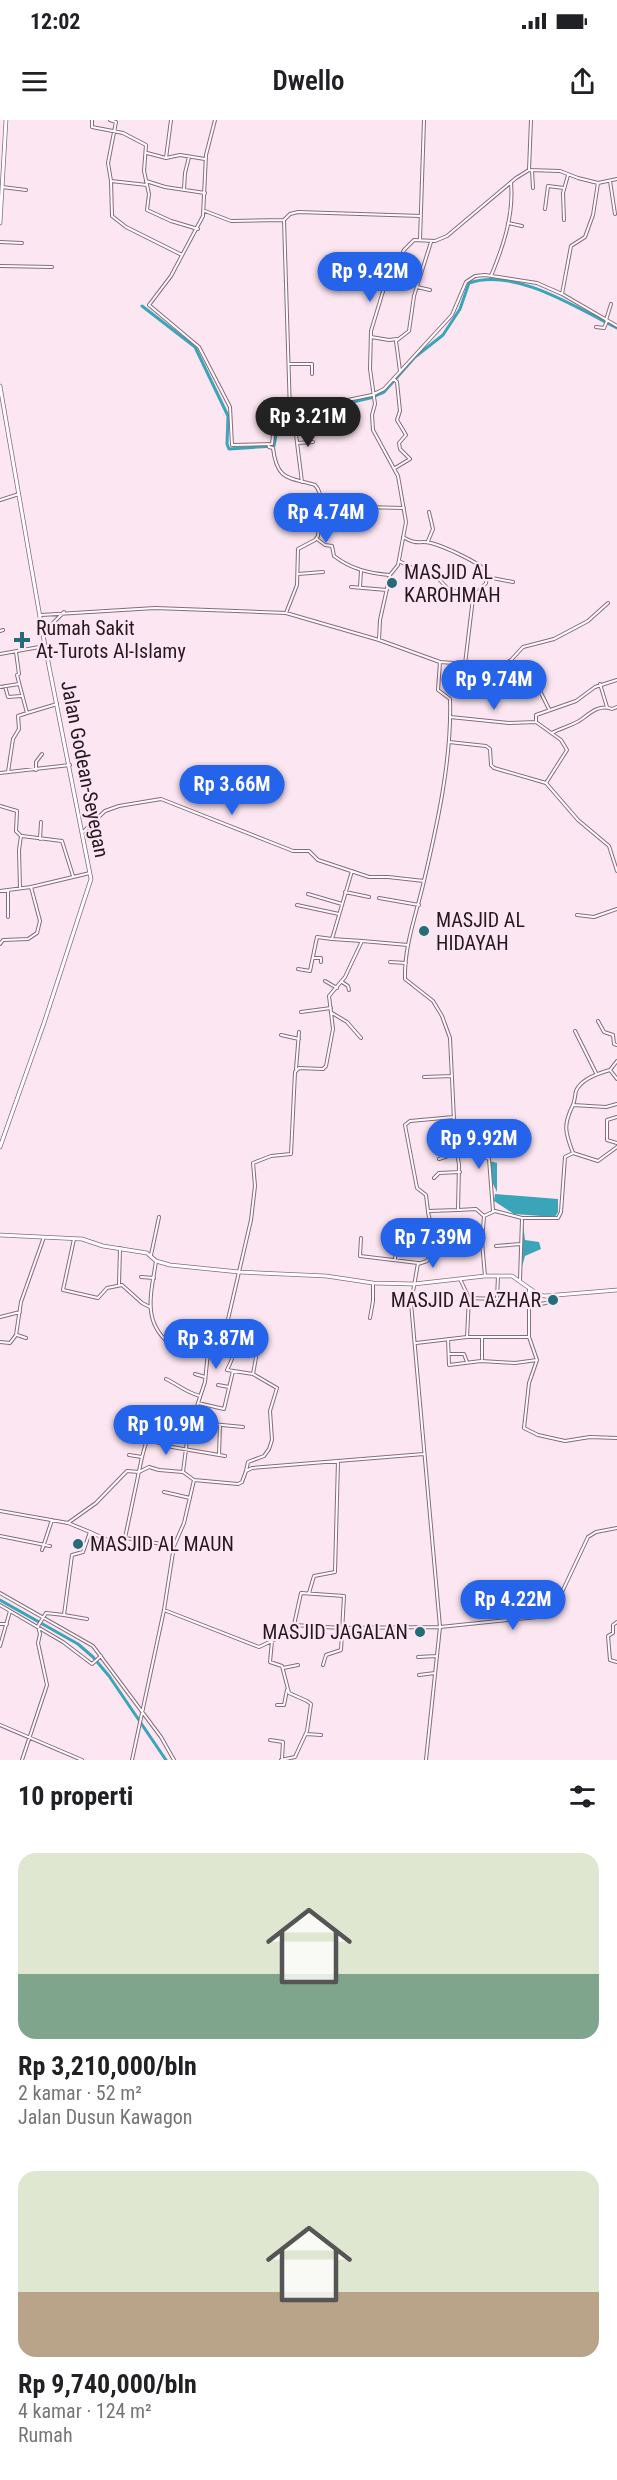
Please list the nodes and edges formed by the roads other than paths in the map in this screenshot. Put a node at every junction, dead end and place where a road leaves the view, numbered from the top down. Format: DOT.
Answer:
graph roads {
  1 [pos="6,120"];
  2 [pos="92,120"];
  3 [pos="110,120"];
  4 [pos="171,120"];
  5 [pos="215,120"];
  6 [pos="424,120"];
  7 [pos="531,120"];
  8 [pos="113,130"];
  9 [pos="0,150"];
  10 [pos="5,150"];
  11 [pos="147,153"];
  12 [pos="189,157"];
  13 [pos="166,158"];
  14 [pos="206,159"];
  15 [pos="531,170"];
  16 [pos="568,174"];
  17 [pos="617,179"];
  18 [pos="111,181"];
  19 [pos="146,181"];
  20 [pos="610,181"];
  21 [pos="511,183"];
  22 [pos="598,183"];
  23 [pos="147,185"];
  24 [pos="2,187"];
  25 [pos="533,188"];
  26 [pos="564,188"];
  27 [pos="26,190"];
  28 [pos="184,190"];
  29 [pos="204,193"];
  30 [pos="616,202"];
  31 [pos="544,210"];
  32 [pos="204,211"];
  33 [pos="615,214"];
  34 [pos="421,216"];
  35 [pos="284,220"];
  36 [pos="564,220"];
  37 [pos="0,223"];
  38 [pos="508,223"];
  39 [pos="522,226"];
  40 [pos="197,228"];
  41 [pos="420,240"];
  42 [pos="0,242"];
  43 [pos="431,242"];
  44 [pos="22,243"];
  45 [pos="181,254"];
  46 [pos="0,266"];
  47 [pos="52,267"];
  48 [pos="491,276"];
  49 [pos="417,287"];
  50 [pos="430,290"];
  51 [pos="562,294"];
  52 [pos="611,304"];
  53 [pos="607,322"];
  54 [pos="617,326"];
  55 [pos="596,327"];
  56 [pos="371,337"];
  57 [pos="399,339"];
  58 [pos="288,364"];
  59 [pos="400,371"];
  60 [pos="312,374"];
  61 [pos="395,380"];
  62 [pos="0,386"];
  63 [pos="372,395"];
  64 [pos="292,413"];
  65 [pos="313,442"];
  66 [pos="297,443"];
  67 [pos="268,445"];
  68 [pos="394,468"];
  69 [pos="302,482"];
  70 [pos="20,494"];
  71 [pos="0,500"];
  72 [pos="320,506"];
  73 [pos="404,508"];
  74 [pos="429,512"];
  75 [pos="403,537"];
  76 [pos="317,539"];
  77 [pos="428,542"];
  78 [pos="399,561"];
  79 [pos="361,571"];
  80 [pos="323,572"];
  81 [pos="298,574"];
  82 [pos="390,575"];
  83 [pos="488,577"];
  84 [pos="513,582"];
  85 [pos="351,587"];
  86 [pos="360,587"];
  87 [pos="387,590"];
  88 [pos="475,594"];
  89 [pos="608,603"];
  90 [pos="64,612"];
  91 [pos="286,613"];
  92 [pos="40,615"];
  93 [pos="43,633"];
  94 [pos="379,640"];
  95 [pos="45,646"];
  96 [pos="16,652"];
  97 [pos="0,654"];
  98 [pos="440,663"];
  99 [pos="465,664"];
  100 [pos="617,680"];
  101 [pos="19,684"];
  102 [pos="600,684"];
  103 [pos="5,686"];
  104 [pos="0,687"];
  105 [pos="538,687"];
  106 [pos="21,696"];
  107 [pos="57,704"];
  108 [pos="607,707"];
  109 [pos="617,707"];
  110 [pos="549,709"];
  111 [pos="27,713"];
  112 [pos="450,717"];
  113 [pos="536,722"];
  114 [pos="552,733"];
  115 [pos="449,742"];
  116 [pos="42,754"];
  117 [pos="70,765"];
  118 [pos="36,770"];
  119 [pos="8,772"];
  120 [pos="0,773"];
  121 [pos="546,783"];
  122 [pos="0,806"];
  123 [pos="41,822"];
  124 [pos="82,833"];
  125 [pos="21,836"];
  126 [pos="40,838"];
  127 [pos="352,871"];
  128 [pos="617,871"];
  129 [pos="90,873"];
  130 [pos="73,876"];
  131 [pos="424,881"];
  132 [pos="31,887"];
  133 [pos="20,888"];
  134 [pos="8,890"];
  135 [pos="0,891"];
  136 [pos="345,892"];
  137 [pos="308,894"];
  138 [pos="369,897"];
  139 [pos="379,898"];
  140 [pos="342,904"];
  141 [pos="297,905"];
  142 [pos="418,905"];
  143 [pos="617,909"];
  144 [pos="339,914"];
  145 [pos="577,915"];
  146 [pos="8,917"];
  147 [pos="332,939"];
  148 [pos="362,941"];
  149 [pos="0,944"];
  150 [pos="408,945"];
  151 [pos="313,958"];
  152 [pos="321,962"];
  153 [pos="390,962"];
  154 [pos="406,963"];
  155 [pos="298,969"];
  156 [pos="325,981"];
  157 [pos="342,982"];
  158 [pos="337,988"];
  159 [pos="349,990"];
  160 [pos="331,1008"];
  161 [pos="301,1012"];
  162 [pos="332,1013"];
  163 [pos="598,1021"];
  164 [pos="575,1031"];
  165 [pos="299,1032"];
  166 [pos="280,1035"];
  167 [pos="361,1038"];
  168 [pos="299,1039"];
  169 [pos="617,1045"];
  170 [pos="617,1061"];
  171 [pos="296,1069"];
  172 [pos="610,1071"];
  173 [pos="596,1073"];
  174 [pos="452,1076"];
  175 [pos="424,1077"];
  176 [pos="617,1079"];
  177 [pos="573,1104"];
  178 [pos="617,1104"];
  179 [pos="454,1117"];
  180 [pos="617,1117"];
  181 [pos="454,1134"];
  182 [pos="617,1145"];
  183 [pos="0,1147"];
  184 [pos="457,1153"];
  185 [pos="573,1154"];
  186 [pos="439,1159"];
  187 [pos="460,1172"];
  188 [pos="434,1178"];
  189 [pos="458,1210"];
  190 [pos="428,1211"];
  191 [pos="493,1211"];
  192 [pos="484,1216"];
  193 [pos="159,1217"];
  194 [pos="522,1218"];
  195 [pos="0,1235"];
  196 [pos="44,1237"];
  197 [pos="361,1238"];
  198 [pos="74,1239"];
  199 [pos="396,1242"];
  200 [pos="521,1244"];
  201 [pos="482,1245"];
  202 [pos="496,1246"];
  203 [pos="463,1247"];
  204 [pos="120,1248"];
  205 [pos="432,1248"];
  206 [pos="152,1255"];
  207 [pos="452,1255"];
  208 [pos="396,1260"];
  209 [pos="156,1261"];
  210 [pos="418,1263"];
  211 [pos="239,1272"];
  212 [pos="485,1276"];
  213 [pos="498,1276"];
  214 [pos="141,1277"];
  215 [pos="154,1278"];
  216 [pos="460,1280"];
  217 [pos="520,1280"];
  218 [pos="373,1283"];
  219 [pos="118,1284"];
  220 [pos="414,1284"];
  221 [pos="529,1288"];
  222 [pos="617,1290"];
  223 [pos="469,1298"];
  224 [pos="546,1303"];
  225 [pos="529,1306"];
  226 [pos="150,1307"];
  227 [pos="20,1312"];
  228 [pos="0,1317"];
  229 [pos="370,1318"];
  230 [pos="16,1335"];
  231 [pos="467,1337"];
  232 [pos="529,1337"];
  233 [pos="26,1338"];
  234 [pos="482,1338"];
  235 [pos="448,1339"];
  236 [pos="223,1341"];
  237 [pos="0,1342"];
  238 [pos="414,1343"];
  239 [pos="211,1348"];
  240 [pos="256,1352"];
  241 [pos="448,1354"];
  242 [pos="537,1360"];
  243 [pos="482,1361"];
  244 [pos="467,1362"];
  245 [pos="233,1371"];
  246 [pos="195,1374"];
  247 [pos="253,1374"];
  248 [pos="205,1377"];
  249 [pos="166,1379"];
  250 [pos="218,1385"];
  251 [pos="229,1387"];
  252 [pos="200,1396"];
  253 [pos="198,1403"];
  254 [pos="191,1422"];
  255 [pos="220,1425"];
  256 [pos="243,1427"];
  257 [pos="617,1438"];
  258 [pos="186,1449"];
  259 [pos="424,1454"];
  260 [pos="129,1455"];
  261 [pos="219,1455"];
  262 [pos="225,1456"];
  263 [pos="142,1457"];
  264 [pos="338,1461"];
  265 [pos="246,1471"];
  266 [pos="139,1472"];
  267 [pos="183,1472"];
  268 [pos="194,1480"];
  269 [pos="164,1492"];
  270 [pos="190,1498"];
  271 [pos="0,1511"];
  272 [pos="52,1520"];
  273 [pos="68,1523"];
  274 [pos="617,1528"];
  275 [pos="90,1532"];
  276 [pos="0,1536"];
  277 [pos="126,1538"];
  278 [pos="46,1545"];
  279 [pos="174,1546"];
  280 [pos="42,1550"];
  281 [pos="0,1593"];
  282 [pos="309,1593"];
  283 [pos="0,1605"];
  284 [pos="164,1610"];
  285 [pos="10,1611"];
  286 [pos="64,1615"];
  287 [pos="43,1616"];
  288 [pos="87,1619"];
  289 [pos="617,1622"];
  290 [pos="0,1624"];
  291 [pos="7,1624"];
  292 [pos="294,1625"];
  293 [pos="38,1627"];
  294 [pos="440,1627"];
  295 [pos="341,1628"];
  296 [pos="272,1641"];
  297 [pos="0,1646"];
  298 [pos="437,1656"];
  299 [pos="418,1657"];
  300 [pos="100,1658"];
  301 [pos="617,1662"];
  302 [pos="298,1665"];
  303 [pos="323,1665"];
  304 [pos="283,1668"];
  305 [pos="435,1674"];
  306 [pos="419,1675"];
  307 [pos="287,1690"];
  308 [pos="277,1704"];
  309 [pos="141,1710"];
  310 [pos="0,1725"];
  311 [pos="306,1734"];
  312 [pos="321,1735"];
  313 [pos="29,1737"];
  314 [pos="270,1740"];
  315 [pos="22,1760"];
  316 [pos="82,1760"];
  317 [pos="132,1760"];
  318 [pos="174,1760"];
  319 [pos="282,1760"];
  320 [pos="426,1760"];
  1 -- 10 [label="main road"];
  2 -- 8 [label="street"];
  3 -- 8 [label="street"];
  4 -- 13 [label="street"];
  5 -- 14 [label="street"];
  6 -- 34 [label="street"];
  7 -- 15 [label="street"];
  8 -- 11 [label="street"];
  8 -- 18 [label="street"];
  9 -- 10 [label="street"];
  10 -- 24 [label="main road"];
  11 -- 13 [label="street"];
  11 -- 19 [label="street"];
  12 -- 13 [label="street"];
  12 -- 14 [label="street"];
  12 -- 28 [label="street"];
  14 -- 29 [label="street"];
  15 -- 16 [label="street"];
  15 -- 21 [label="street"];
  15 -- 25 [label="street"];
  16 -- 22 [label="street"];
  16 -- 26 [label="street"];
  17 -- 20 [label="street"];
  18 -- 23 [label="street"];
  18 -- 45 [label="street"];
  19 -- 23 [label="street"];
  19 -- 28 [label="street"];
  20 -- 22 [label="street"];
  20 -- 30 [label="street"];
  21 -- 38 [label="street"];
  21 -- 43 [label="street"];
  22 -- 51 [label="street"];
  23 -- 40 [label="street"];
  24 -- 27 [label="street"];
  24 -- 37 [label="main road"];
  26 -- 31 [label="street"];
  26 -- 36 [label="street"];
  28 -- 29 [label="street"];
  29 -- 32 [label="street"];
  30 -- 33 [label="street"];
  32 -- 35 [label="street"];
  32 -- 40 [label="street"];
  34 -- 35 [label="street"];
  34 -- 41 [label="street"];
  35 -- 58 [label="street"];
  38 -- 39 [label="street"];
  38 -- 48 [label="street"];
  40 -- 45 [label="street"];
  41 -- 43 [label="street"];
  41 -- 56 [label="street"];
  42 -- 44 [label="street"];
  43 -- 49 [label="street"];
  45 -- 67 [label="street"];
  46 -- 47 [label="street"];
  48 -- 51 [label="street"];
  48 -- 59 [label="street"];
  49 -- 50 [label="street"];
  49 -- 57 [label="street"];
  51 -- 53 [label="street"];
  52 -- 53 [label="street"];
  53 -- 54 [label="street"];
  53 -- 55 [label="street"];
  56 -- 57 [label="street"];
  56 -- 63 [label="street"];
  57 -- 59 [label="street"];
  58 -- 60 [label="street"];
  58 -- 64 [label="street"];
  59 -- 61 [label="street"];
  61 -- 63 [label="street"];
  61 -- 68 [label="street"];
  62 -- 70 [label="main road, Jalan Godean-Seyegan"];
  63 -- 64 [label="street"];
  63 -- 68 [label="street"];
  64 -- 66 [label="street"];
  64 -- 67 [label="street"];
  65 -- 66 [label="street"];
  66 -- 69 [label="street"];
  67 -- 69 [label="street"];
  68 -- 73 [label="street"];
  69 -- 72 [label="street"];
  70 -- 71 [label="street"];
  70 -- 92 [label="main road, Jalan Godean-Seyegan"];
  72 -- 73 [label="street"];
  72 -- 76 [label="street"];
  73 -- 75 [label="street"];
  74 -- 77 [label="street"];
  75 -- 77 [label="street"];
  75 -- 78 [label="street"];
  76 -- 79 [label="street"];
  76 -- 81 [label="street"];
  77 -- 83 [label="street"];
  78 -- 82 [label="street"];
  78 -- 88 [label="street"];
  79 -- 82 [label="street"];
  79 -- 86 [label="street"];
  80 -- 81 [label="street"];
  81 -- 91 [label="street"];
  82 -- 87 [label="street"];
  83 -- 84 [label="street"];
  83 -- 88 [label="street"];
  85 -- 86 [label="street"];
  86 -- 87 [label="street"];
  87 -- 94 [label="street"];
  88 -- 99 [label="street"];
  89 -- 99 [label="street"];
  90 -- 91 [label="street"];
  90 -- 92 [label="street"];
  90 -- 93 [label="street"];
  91 -- 94 [label="street"];
  92 -- 93 [label="main road, Jalan Godean-Seyegan"];
  93 -- 95 [label="main road, Jalan Godean-Seyegan"];
  94 -- 98 [label="street"];
  95 -- 96 [label="street"];
  95 -- 107 [label="main road, Jalan Godean-Seyegan"];
  96 -- 97 [label="street"];
  96 -- 101 [label="street"];
  98 -- 99 [label="street"];
  98 -- 112 [label="street"];
  100 -- 102 [label="street"];
  101 -- 103 [label="street"];
  101 -- 106 [label="street"];
  102 -- 108 [label="street"];
  102 -- 110 [label="street"];
  103 -- 104 [label="street"];
  103 -- 106 [label="street"];
  105 -- 110 [label="street"];
  106 -- 111 [label="street"];
  107 -- 111 [label="street"];
  107 -- 117 [label="main road, Jalan Godean-Seyegan"];
  108 -- 109 [label="street"];
  108 -- 114 [label="street"];
  110 -- 113 [label="street"];
  111 -- 119 [label="street"];
  112 -- 113 [label="street"];
  112 -- 115 [label="street"];
  113 -- 114 [label="street"];
  114 -- 121 [label="street"];
  115 -- 121 [label="street"];
  115 -- 131 [label="street"];
  116 -- 118 [label="street"];
  117 -- 118 [label="street"];
  117 -- 124 [label="main road, Jalan Godean-Seyegan"];
  118 -- 119 [label="street"];
  119 -- 120 [label="street"];
  121 -- 128 [label="street"];
  122 -- 125 [label="street"];
  123 -- 126 [label="street"];
  124 -- 127 [label="street"];
  124 -- 129 [label="main road, Jalan Godean-Seyegan"];
  125 -- 126 [label="street"];
  125 -- 133 [label="street"];
  126 -- 130 [label="street"];
  127 -- 131 [label="street"];
  127 -- 136 [label="street"];
  129 -- 130 [label="street"];
  129 -- 183 [label="main road, Jalan Godean-Seyegan"];
  130 -- 132 [label="street"];
  131 -- 142 [label="street"];
  132 -- 133 [label="street"];
  132 -- 149 [label="street"];
  133 -- 134 [label="street"];
  134 -- 135 [label="street"];
  134 -- 146 [label="street"];
  136 -- 138 [label="street"];
  136 -- 140 [label="street"];
  137 -- 140 [label="street"];
  139 -- 142 [label="street"];
  140 -- 144 [label="street"];
  141 -- 144 [label="street"];
  142 -- 150 [label="street"];
  143 -- 145 [label="street"];
  144 -- 147 [label="street"];
  147 -- 148 [label="street"];
  147 -- 151 [label="street"];
  148 -- 150 [label="street"];
  148 -- 157 [label="street"];
  150 -- 154 [label="street"];
  151 -- 152 [label="street"];
  151 -- 155 [label="street"];
  153 -- 154 [label="street"];
  154 -- 174 [label="street"];
  156 -- 158 [label="street"];
  157 -- 158 [label="street"];
  157 -- 159 [label="street"];
  158 -- 160 [label="street"];
  160 -- 161 [label="street"];
  160 -- 162 [label="street"];
  162 -- 167 [label="street"];
  162 -- 171 [label="street"];
  163 -- 169 [label="street"];
  164 -- 173 [label="street"];
  165 -- 168 [label="street"];
  166 -- 168 [label="street"];
  168 -- 171 [label="street"];
  170 -- 172 [label="street"];
  171 -- 211 [label="street"];
  172 -- 173 [label="street"];
  172 -- 176 [label="street"];
  173 -- 177 [label="street"];
  174 -- 175 [label="street"];
  174 -- 179 [label="street"];
  177 -- 178 [label="street"];
  177 -- 185 [label="street"];
  179 -- 181 [label="street"];
  179 -- 190 [label="street"];
  180 -- 182 [label="street"];
  181 -- 184 [label="street"];
  181 -- 191 [label="street"];
  182 -- 185 [label="street"];
  184 -- 186 [label="street"];
  184 -- 187 [label="street"];
  185 -- 194 [label="street"];
  187 -- 188 [label="street"];
  187 -- 189 [label="street"];
  189 -- 190 [label="street"];
  189 -- 192 [label="street"];
  190 -- 205 [label="street"];
  191 -- 192 [label="street"];
  191 -- 194 [label="street"];
  192 -- 201 [label="street"];
  193 -- 206 [label="street"];
  194 -- 200 [label="street"];
  195 -- 196 [label="main road"];
  196 -- 198 [label="main road"];
  196 -- 227 [label="street"];
  197 -- 208 [label="street"];
  198 -- 204 [label="main road"];
  198 -- 219 [label="street"];
  199 -- 208 [label="street"];
  200 -- 202 [label="street"];
  200 -- 217 [label="street"];
  201 -- 203 [label="street"];
  201 -- 212 [label="street"];
  204 -- 206 [label="main road"];
  204 -- 219 [label="street"];
  205 -- 207 [label="street"];
  205 -- 210 [label="street"];
  206 -- 209 [label="main road"];
  208 -- 210 [label="street"];
  209 -- 211 [label="main road"];
  209 -- 215 [label="street"];
  210 -- 220 [label="street"];
  211 -- 218 [label="main road"];
  211 -- 236 [label="street"];
  212 -- 213 [label="main road"];
  212 -- 216 [label="main road"];
  213 -- 217 [label="main road"];
  213 -- 223 [label="street"];
  214 -- 215 [label="street"];
  215 -- 226 [label="street"];
  216 -- 220 [label="main road"];
  216 -- 223 [label="street"];
  217 -- 221 [label="main road"];
  218 -- 220 [label="main road"];
  218 -- 229 [label="street"];
  219 -- 226 [label="street"];
  220 -- 238 [label="street"];
  221 -- 222 [label="main road"];
  221 -- 225 [label="street"];
  223 -- 231 [label="street"];
  224 -- 225 [label="street"];
  225 -- 232 [label="street"];
  226 -- 239 [label="street"];
  227 -- 228 [label="street"];
  227 -- 230 [label="street"];
  230 -- 233 [label="street"];
  230 -- 237 [label="street"];
  231 -- 234 [label="street"];
  231 -- 235 [label="street"];
  232 -- 234 [label="street"];
  232 -- 242 [label="street"];
  234 -- 243 [label="street"];
  235 -- 238 [label="street"];
  235 -- 241 [label="street"];
  236 -- 239 [label="street"];
  236 -- 245 [label="street"];
  238 -- 259 [label="street"];
  239 -- 248 [label="street"];
  240 -- 247 [label="street"];
  241 -- 244 [label="street"];
  241 -- 244 [label="street"];
  242 -- 243 [label="street"];
  242 -- 257 [label="street"];
  243 -- 244 [label="street"];
  245 -- 247 [label="street"];
  245 -- 251 [label="street"];
  246 -- 248 [label="street"];
  247 -- 265 [label="street"];
  248 -- 252 [label="street"];
  249 -- 252 [label="street"];
  250 -- 251 [label="street"];
  251 -- 253 [label="street"];
  252 -- 253 [label="street"];
  253 -- 254 [label="street"];
  254 -- 255 [label="street"];
  254 -- 258 [label="street"];
  255 -- 256 [label="street"];
  255 -- 261 [label="street"];
  258 -- 261 [label="street"];
  258 -- 263 [label="street"];
  258 -- 267 [label="street"];
  259 -- 264 [label="street"];
  259 -- 294 [label="street"];
  260 -- 263 [label="street"];
  261 -- 262 [label="street"];
  263 -- 266 [label="street"];
  264 -- 265 [label="street"];
  264 -- 282 [label="street"];
  265 -- 268 [label="street"];
  266 -- 267 [label="street"];
  266 -- 273 [label="street"];
  266 -- 277 [label="street"];
  267 -- 268 [label="street"];
  268 -- 270 [label="street"];
  269 -- 270 [label="street"];
  270 -- 279 [label="street"];
  271 -- 272 [label="street"];
  272 -- 273 [label="street"];
  272 -- 278 [label="street"];
  273 -- 275 [label="street"];
  274 -- 294 [label="street"];
  275 -- 277 [label="street"];
  275 -- 286 [label="street"];
  276 -- 278 [label="street"];
  277 -- 279 [label="street"];
  278 -- 280 [label="street"];
  279 -- 284 [label="street"];
  281 -- 287 [label="street"];
  282 -- 292 [label="street"];
  282 -- 295 [label="street"];
  283 -- 285 [label="street"];
  284 -- 296 [label="street"];
  284 -- 309 [label="street"];
  285 -- 291 [label="street"];
  285 -- 293 [label="street"];
  286 -- 287 [label="street"];
  286 -- 288 [label="street"];
  287 -- 293 [label="street"];
  287 -- 300 [label="street"];
  289 -- 301 [label="street"];
  290 -- 291 [label="street"];
  291 -- 297 [label="street"];
  292 -- 295 [label="street"];
  292 -- 296 [label="street"];
  293 -- 300 [label="street"];
  293 -- 313 [label="street"];
  294 -- 295 [label="street"];
  294 -- 298 [label="street"];
  295 -- 303 [label="street"];
  296 -- 304 [label="street"];
  298 -- 299 [label="street"];
  298 -- 305 [label="street"];
  300 -- 309 [label="street"];
  302 -- 304 [label="street"];
  304 -- 307 [label="street"];
  305 -- 306 [label="street"];
  305 -- 320 [label="street"];
  307 -- 308 [label="street"];
  307 -- 311 [label="street"];
  309 -- 317 [label="street"];
  309 -- 318 [label="street"];
  310 -- 313 [label="street"];
  311 -- 312 [label="street"];
  311 -- 319 [label="street"];
  313 -- 315 [label="street"];
  313 -- 316 [label="street"];
  314 -- 319 [label="street"];
}
